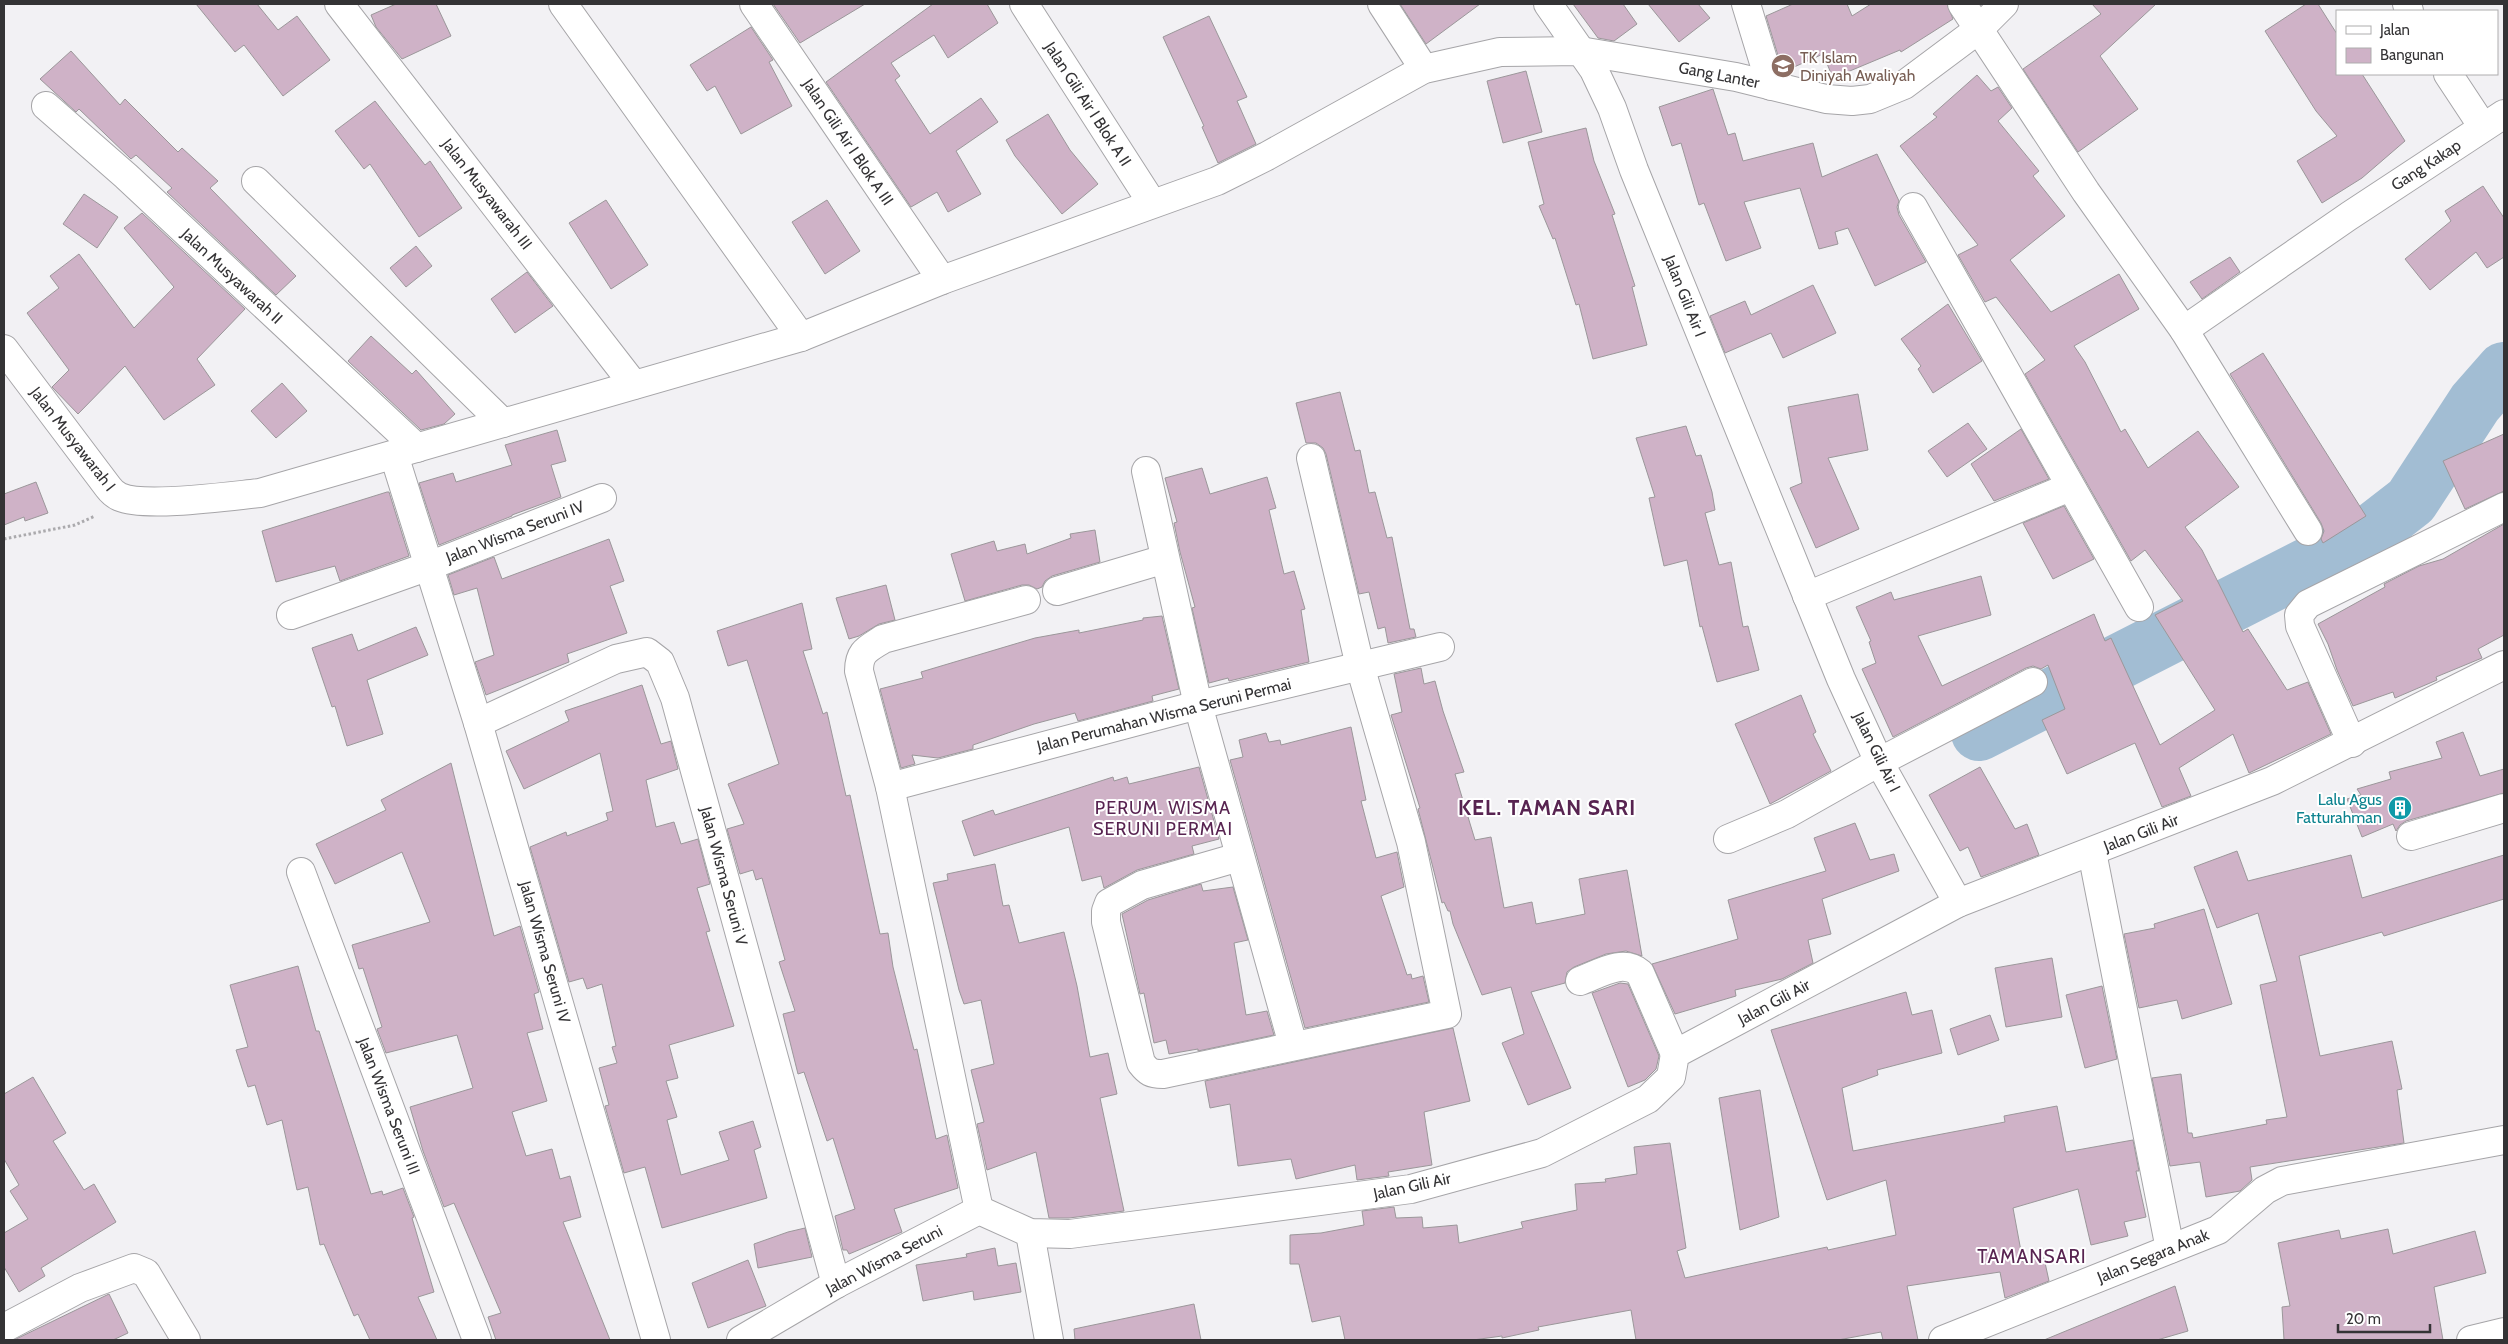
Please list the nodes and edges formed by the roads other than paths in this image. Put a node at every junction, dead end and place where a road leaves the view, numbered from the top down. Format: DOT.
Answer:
graph roads {
  1 [pos="339,4"];
  2 [pos="563,4"];
  3 [pos="754,4"];
  4 [pos="1024,4"];
  5 [pos="1382,4"];
  6 [pos="1548,4"];
  7 [pos="1746,4"];
  8 [pos="1962,4"];
  9 [pos="2004,4"];
  10 [pos="1979,29"];
  11 [pos="1580,51"];
  12 [pos="1424,68"];
  13 [pos="2449,75"];
  14 [pos="1771,86"];
  15 [pos="46,106"];
  16 [pos="2494,121"];
  17 [pos="256,182"];
  18 [pos="1152,204"];
  19 [pos="1913,207"];
  20 [pos="942,280"];
  21 [pos="2184,330"];
  22 [pos="801,337"];
  23 [pos="4,349"];
  24 [pos="634,384"];
  25 [pos="503,423"];
  26 [pos="405,452"];
  27 [pos="1311,458"];
  28 [pos="1146,471"];
  29 [pos="2070,488"];
  30 [pos="602,498"];
  31 [pos="2504,507"];
  32 [pos="2308,531"];
  33 [pos="1166,559"];
  34 [pos="429,566"];
  35 [pos="1056,591"];
  36 [pos="1807,596"];
  37 [pos="1026,600"];
  38 [pos="2139,607"];
  39 [pos="291,614"];
  40 [pos="1440,647"];
  41 [pos="2504,665"];
  42 [pos="1360,666"];
  43 [pos="2033,682"];
  44 [pos="1198,705"];
  45 [pos="478,723"];
  46 [pos="2352,743"];
  47 [pos="1879,762"];
  48 [pos="890,787"];
  49 [pos="2504,808"];
  50 [pos="2411,836"];
  51 [pos="1728,838"];
  52 [pos="2092,852"];
  53 [pos="1239,857"];
  54 [pos="301,872"];
  55 [pos="1958,903"];
  56 [pos="1580,981"];
  57 [pos="1293,1045"];
  58 [pos="1675,1054"];
  59 [pos="2504,1140"];
  60 [pos="979,1210"];
  61 [pos="1030,1233"];
  62 [pos="2170,1249"];
  63 [pos="836,1284"];
  64 [pos="4,1328"];
  65 [pos="2504,1332"];
  66 [pos="745,1339"];
  67 [pos="186,1340"];
  68 [pos="477,1340"];
  69 [pos="656,1340"];
  70 [pos="1049,1340"];
  71 [pos="1943,1340"];
  72 [pos="2471,1340"];
  1 -- 24 [label="street, Jalan Musyawarah III"];
  2 -- 22 [label="street"];
  3 -- 20 [label="street, Jalan Gili Air I Blok A III"];
  4 -- 18 [label="street, Jalan Gili Air I Blok A II"];
  5 -- 12 [label="street"];
  6 -- 11 [label="street, Jalan Gili Air I"];
  7 -- 14 [label="street"];
  8 -- 10 [label="street"];
  9 -- 10 [label="street, Gang Lanter"];
  10 -- 14 [label="street, Gang Lanter"];
  10 -- 21 [label="street"];
  11 -- 12 [label="street, Gang Lanter"];
  11 -- 14 [label="street, Gang Lanter"];
  11 -- 36 [label="street, Jalan Gili Air I"];
  12 -- 18 [label="street, Gang Lanter"];
  13 -- 16 [label="street"];
  15 -- 26 [label="street, Jalan Musyawarah II"];
  16 -- 21 [label="street, Gang Kakap"];
  17 -- 25 [label="street"];
  18 -- 20 [label="street, Gang Lanter"];
  19 -- 29 [label="street"];
  20 -- 22 [label="street, Jalan Musyawarah I"];
  21 -- 32 [label="street"];
  22 -- 24 [label="street, Jalan Musyawarah I"];
  23 -- 26 [label="street, Jalan Musyawarah I"];
  24 -- 25 [label="street, Jalan Musyawarah I"];
  25 -- 26 [label="street, Jalan Musyawarah I"];
  26 -- 34 [label="street, Jalan Wisma Seruni IV"];
  27 -- 42 [label="street"];
  28 -- 33 [label="street"];
  29 -- 36 [label="street"];
  29 -- 38 [label="street"];
  30 -- 34 [label="street, Jalan Wisma Seruni IV"];
  31 -- 46 [label="street"];
  33 -- 35 [label="street"];
  33 -- 44 [label="street"];
  34 -- 39 [label="street, Jalan Wisma Seruni IV"];
  34 -- 45 [label="street, Jalan Wisma Seruni IV"];
  36 -- 47 [label="street, Jalan Gili Air I"];
  37 -- 48 [label="street"];
  40 -- 42 [label="street, Jalan Perumahan Wisma Seruni Permai"];
  41 -- 46 [label="street, Jalan Gili Air"];
  42 -- 44 [label="street, Jalan Perumahan Wisma Seruni Permai"];
  42 -- 57 [label="street"];
  43 -- 47 [label="street"];
  44 -- 48 [label="street, Jalan Perumahan Wisma Seruni Permai"];
  44 -- 53 [label="street"];
  45 -- 63 [label="street, Jalan Wisma Seruni V"];
  45 -- 69 [label="street, Jalan Wisma Seruni IV"];
  46 -- 52 [label="street, Jalan Gili Air"];
  47 -- 51 [label="street"];
  47 -- 55 [label="street, Jalan Gili Air I"];
  48 -- 60 [label="street"];
  49 -- 50 [label="street"];
  52 -- 55 [label="street, Jalan Gili Air"];
  52 -- 62 [label="street"];
  53 -- 57 [label="street"];
  53 -- 57 [label="street"];
  54 -- 68 [label="street, Jalan Wisma Seruni III"];
  55 -- 58 [label="street, Jalan Gili Air"];
  56 -- 58 [label="street"];
  58 -- 61 [label="street, Jalan Gili Air"];
  59 -- 62 [label="street, Jalan Segara Anak"];
  60 -- 61 [label="street"];
  60 -- 63 [label="street, Jalan Wisma Seruni"];
  61 -- 70 [label="street"];
  62 -- 71 [label="street, Jalan Segara Anak"];
  63 -- 66 [label="street, Jalan Wisma Seruni"];
  64 -- 67 [label="street"];
  65 -- 72 [label="street"];
}
